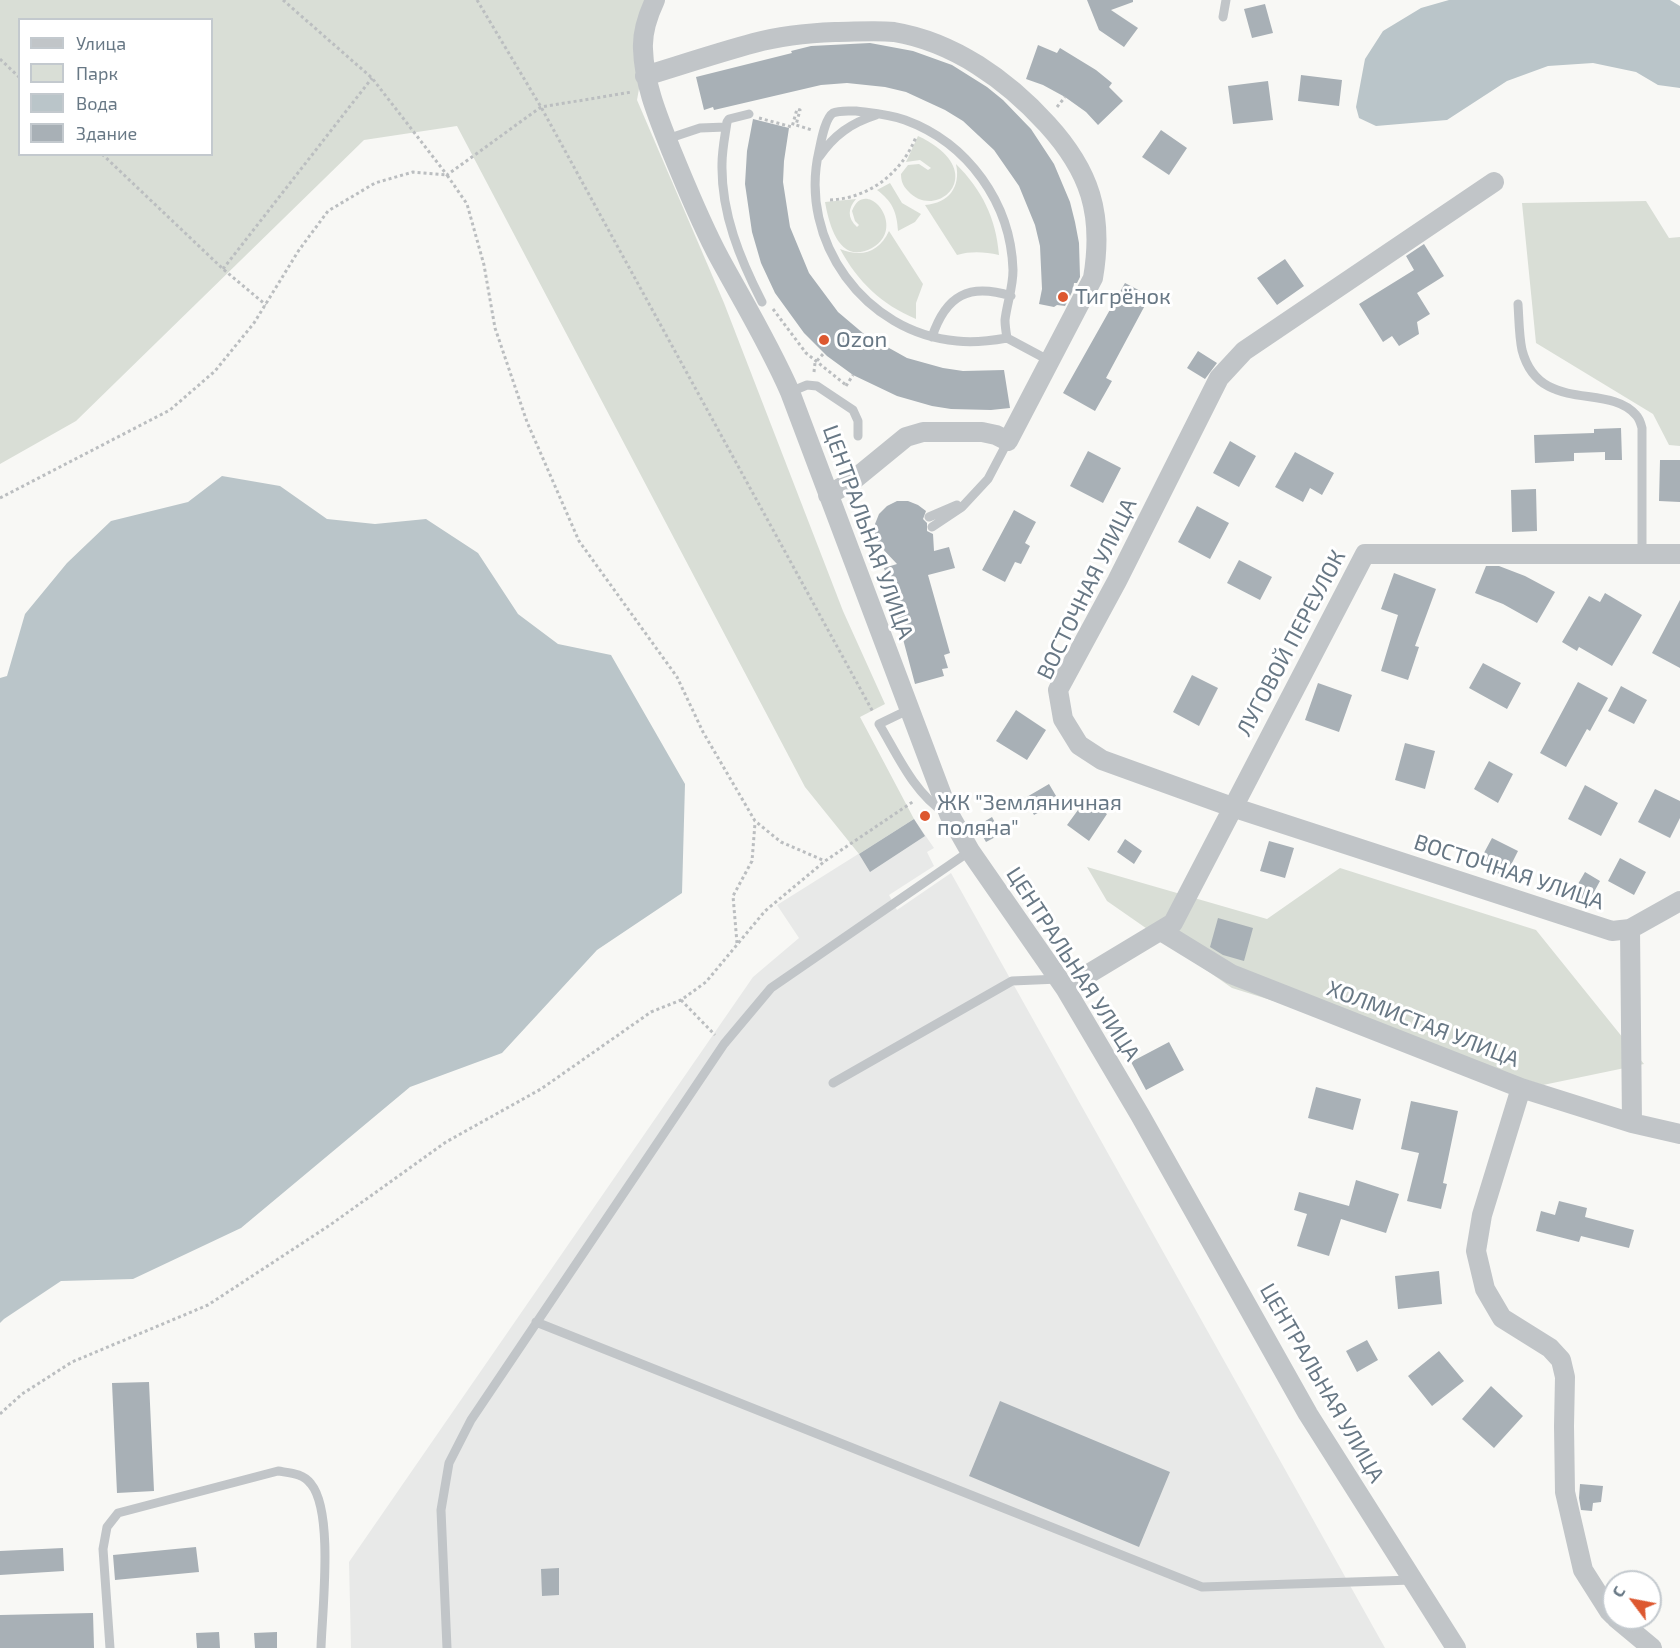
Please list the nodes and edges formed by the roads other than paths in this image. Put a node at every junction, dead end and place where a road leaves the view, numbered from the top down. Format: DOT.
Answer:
graph roads {
  1 [pos="654,0"];
  2 [pos="1226,0"];
  3 [pos="1223,16"];
  4 [pos="647,83"];
  5 [pos="880,113"];
  6 [pos="751,115"];
  7 [pos="726,127"];
  8 [pos="667,139"];
  9 [pos="816,162"];
  10 [pos="1494,182"];
  11 [pos="1011,296"];
  12 [pos="766,304"];
  13 [pos="1518,304"];
  14 [pos="932,337"];
  15 [pos="1007,338"];
  16 [pos="1050,361"];
  17 [pos="790,392"];
  18 [pos="858,436"];
  19 [pos="1008,441"];
  20 [pos="974,494"];
  21 [pos="828,495"];
  22 [pos="929,517"];
  23 [pos="932,527"];
  24 [pos="1642,553"];
  25 [pos="1680,554"];
  26 [pos="908,710"];
  27 [pos="1232,807"];
  28 [pos="949,814"];
  29 [pos="970,851"];
  30 [pos="1680,901"];
  31 [pos="1630,929"];
  32 [pos="1161,930"];
  33 [pos="1062,983"];
  34 [pos="833,1083"];
  35 [pos="1521,1088"];
  36 [pos="1632,1123"];
  37 [pos="1680,1134"];
  38 [pos="536,1322"];
  39 [pos="1413,1580"];
  40 [pos="1602,1600"];
  41 [pos="1631,1630"];
  42 [pos="110,1648"];
  43 [pos="321,1648"];
  44 [pos="447,1648"];
  45 [pos="1456,1648"];
  46 [pos="1652,1648"];
  1 -- 4 [label="street, ЦЕНТРАЛЬНАЯ УЛИЦА"];
  2 -- 3 [label="lane"];
  4 -- 8 [label="street, ЦЕНТРАЛЬНАЯ УЛИЦА"];
  4 -- 16 [label="street"];
  5 -- 9 [label="lane"];
  5 -- 9 [label="lane"];
  5 -- 11 [label="lane"];
  6 -- 7 [label="lane"];
  7 -- 8 [label="lane"];
  7 -- 12 [label="lane"];
  8 -- 17 [label="street, ЦЕНТРАЛЬНАЯ УЛИЦА"];
  9 -- 14 [label="lane"];
  10 -- 27 [label="street, ВОСТОЧНАЯ УЛИЦА"];
  11 -- 14 [label="lane"];
  11 -- 15 [label="lane"];
  13 -- 24 [label="lane"];
  14 -- 15 [label="lane"];
  15 -- 16 [label="lane"];
  16 -- 19 [label="street"];
  17 -- 18 [label="lane"];
  17 -- 21 [label="street, ЦЕНТРАЛЬНАЯ УЛИЦА"];
  19 -- 20 [label="lane"];
  19 -- 21 [label="street"];
  20 -- 22 [label="lane"];
  20 -- 23 [label="lane"];
  21 -- 26 [label="street, ЦЕНТРАЛЬНАЯ УЛИЦА"];
  24 -- 25 [label="street, ЛУГОВОЙ ПЕРЕУЛОК"];
  24 -- 27 [label="street, ЛУГОВОЙ ПЕРЕУЛОК"];
  26 -- 28 [label="street, ЦЕНТРАЛЬНАЯ УЛИЦА"];
  26 -- 28 [label="lane"];
  27 -- 31 [label="street, ВОСТОЧНАЯ УЛИЦА"];
  27 -- 32 [label="street, ЛУГОВОЙ ПЕРЕУЛОК"];
  28 -- 29 [label="street, ЦЕНТРАЛЬНАЯ УЛИЦА"];
  29 -- 33 [label="street, ЦЕНТРАЛЬНАЯ УЛИЦА"];
  29 -- 38 [label="lane"];
  30 -- 31 [label="street"];
  31 -- 36 [label="street"];
  32 -- 33 [label="street, ЛУГОВОЙ ПЕРЕУЛОК"];
  32 -- 35 [label="street, ХОЛМИСТАЯ УЛИЦА"];
  33 -- 34 [label="lane"];
  33 -- 39 [label="street, ЦЕНТРАЛЬНАЯ УЛИЦА"];
  35 -- 36 [label="street, ХОЛМИСТАЯ УЛИЦА"];
  35 -- 40 [label="street"];
  36 -- 37 [label="street, ХОЛМИСТАЯ УЛИЦА"];
  38 -- 39 [label="lane"];
  38 -- 44 [label="lane"];
  39 -- 45 [label="street, ЦЕНТРАЛЬНАЯ УЛИЦА"];
  41 -- 46 [label="street"];
  42 -- 43 [label="lane"];
}
